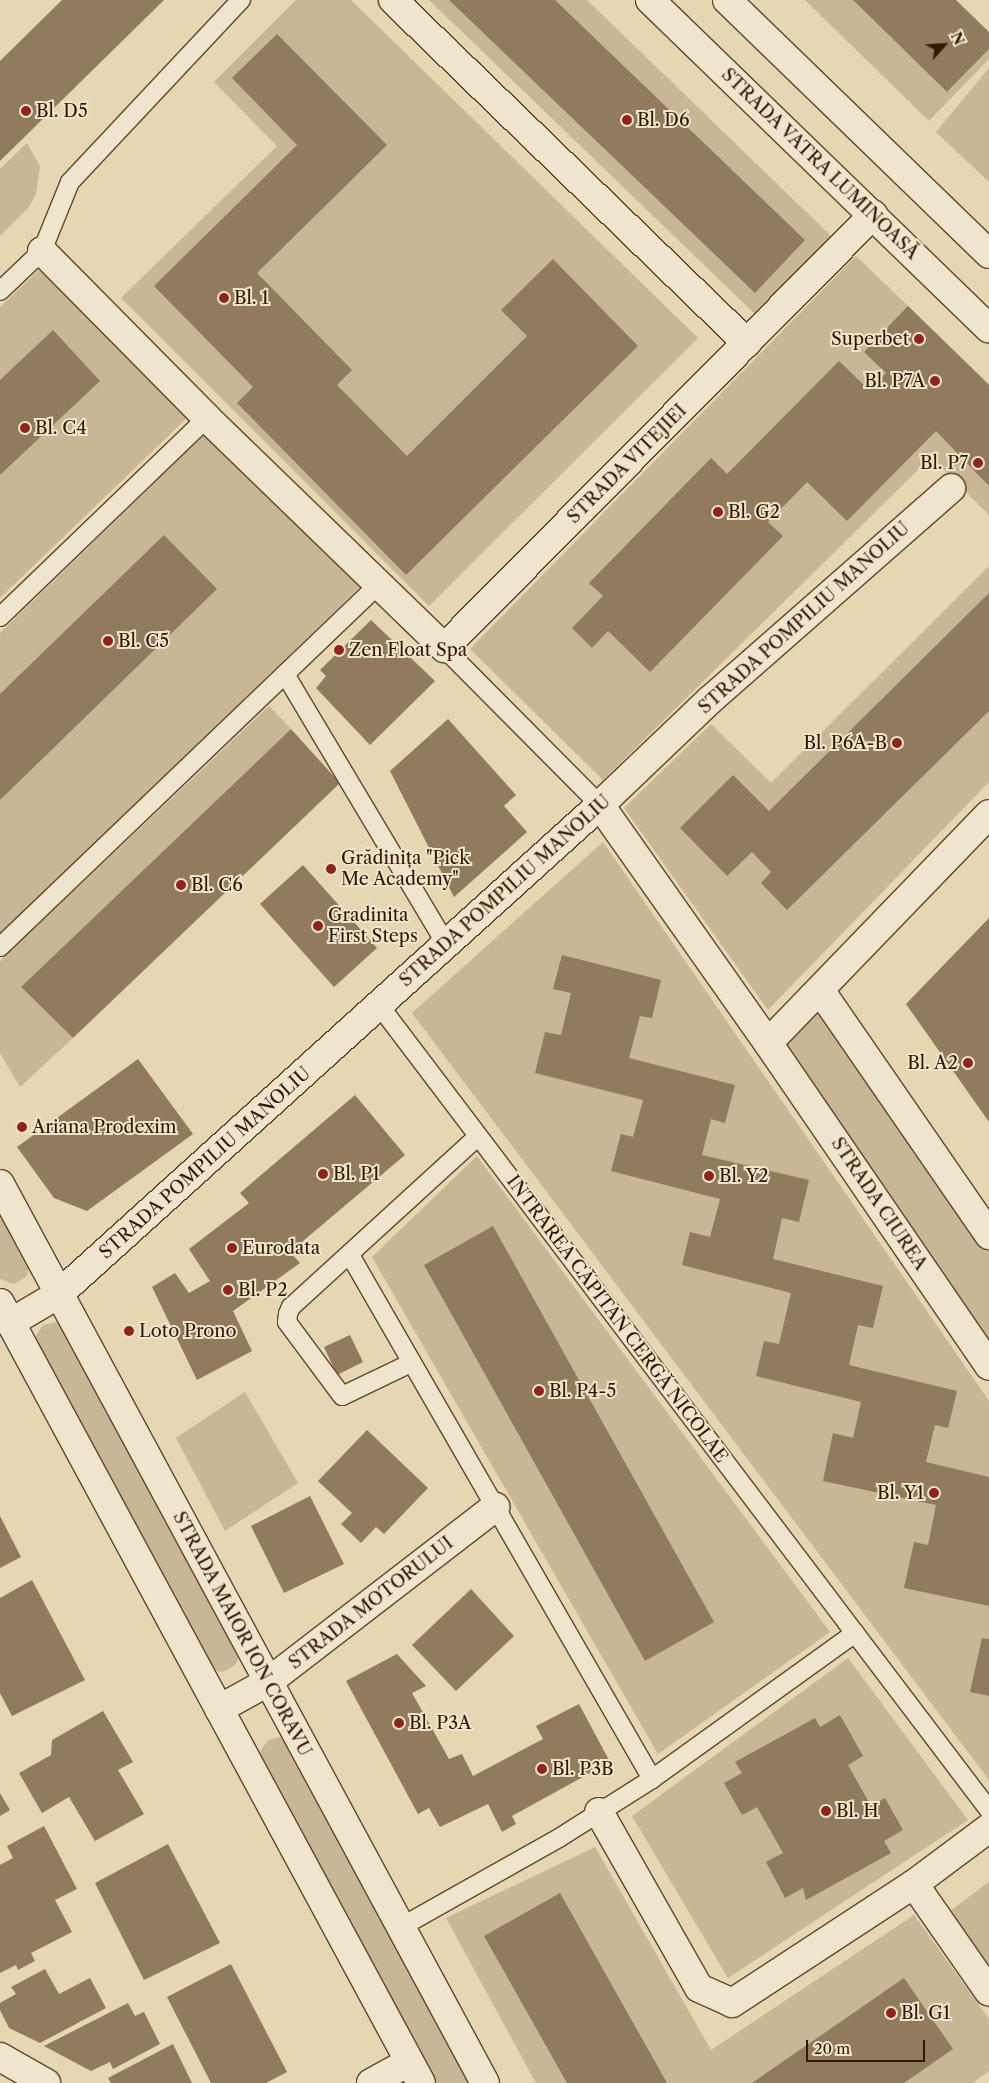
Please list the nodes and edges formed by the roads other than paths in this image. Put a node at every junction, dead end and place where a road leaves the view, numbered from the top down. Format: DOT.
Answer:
graph roads {
  1 [pos="241,0"];
  2 [pos="393,0"];
  3 [pos="650,0"];
  4 [pos="727,0"];
  5 [pos="873,215"];
  6 [pos="42,250"];
  7 [pos="989,254"];
  8 [pos="0,291"];
  9 [pos="989,328"];
  10 [pos="747,343"];
  11 [pos="206,418"];
  12 [pos="950,488"];
  13 [pos="378,585"];
  14 [pos="0,617"];
  15 [pos="444,648"];
  16 [pos="285,674"];
  17 [pos="600,806"];
  18 [pos="989,814"];
  19 [pos="446,944"];
  20 [pos="0,947"];
  21 [pos="820,990"];
  22 [pos="379,1005"];
  23 [pos="768,1043"];
  24 [pos="478,1136"];
  25 [pos="0,1184"];
  26 [pos="989,1235"];
  27 [pos="350,1255"];
  28 [pos="59,1294"];
  29 [pos="5,1313"];
  30 [pos="411,1363"];
  31 [pos="989,1366"];
  32 [pos="494,1507"];
  33 [pos="855,1633"];
  34 [pos="268,1682"];
  35 [pos="219,1709"];
  36 [pos="652,1780"];
  37 [pos="989,1810"];
  38 [pos="599,1812"];
  39 [pos="989,1828"];
  40 [pos="914,1884"];
  41 [pos="401,1927"];
  42 [pos="989,1992"];
  43 [pos="0,2057"];
  44 [pos="415,2072"];
  45 [pos="46,2083"];
  46 [pos="371,2083"];
  47 [pos="484,2083"];
  1 -- 6 [label="lane"];
  2 -- 10 [label="street"];
  3 -- 5 [label="street, STRADA VATRA LUMINOASĂ"];
  4 -- 7 [label="street"];
  5 -- 9 [label="street, STRADA VATRA LUMINOASĂ"];
  5 -- 10 [label="street, STRADA VITEJIEI"];
  6 -- 8 [label="lane"];
  6 -- 11 [label="street"];
  10 -- 15 [label="street, STRADA VITEJIEI"];
  11 -- 13 [label="street"];
  11 -- 14 [label="lane"];
  12 -- 17 [label="street, STRADA POMPILIU MANOLIU"];
  13 -- 15 [label="street"];
  13 -- 16 [label="lane"];
  15 -- 17 [label="lane"];
  16 -- 19 [label="lane"];
  16 -- 20 [label="lane"];
  17 -- 19 [label="street, STRADA POMPILIU MANOLIU"];
  17 -- 23 [label="street, STRADA CIUREA"];
  18 -- 21 [label="street"];
  19 -- 22 [label="street, STRADA POMPILIU MANOLIU"];
  21 -- 23 [label="street"];
  21 -- 26 [label="street"];
  22 -- 24 [label="lane, INTRAREA CĂPITAN CERGĂ NICOLAE"];
  22 -- 28 [label="street, STRADA POMPILIU MANOLIU"];
  23 -- 31 [label="street, STRADA CIUREA"];
  24 -- 27 [label="lane"];
  24 -- 33 [label="lane, INTRAREA CĂPITAN CERGĂ NICOLAE"];
  25 -- 28 [label="street, STRADA MAIOR ION CORAVU"];
  27 -- 30 [label="lane"];
  27 -- 30 [label="lane"];
  28 -- 29 [label="street, STRADA POMPILIU MANOLIU"];
  28 -- 34 [label="street, STRADA MAIOR ION CORAVU"];
  29 -- 35 [label="street"];
  30 -- 32 [label="lane"];
  32 -- 34 [label="street, STRADA MOTORULUI"];
  32 -- 36 [label="lane"];
  33 -- 36 [label="lane"];
  33 -- 37 [label="lane, INTRAREA CĂPITAN CERGĂ NICOLAE"];
  34 -- 35 [label="street, STRADA MOTORULUI"];
  34 -- 41 [label="street, STRADA MAIOR ION CORAVU"];
  35 -- 44 [label="street"];
  36 -- 38 [label="lane"];
  38 -- 40 [label="street"];
  38 -- 41 [label="lane"];
  39 -- 40 [label="street"];
  40 -- 42 [label="street"];
  41 -- 47 [label="street, STRADA MAIOR ION CORAVU"];
  43 -- 45 [label="street"];
  44 -- 46 [label="street"];
}
